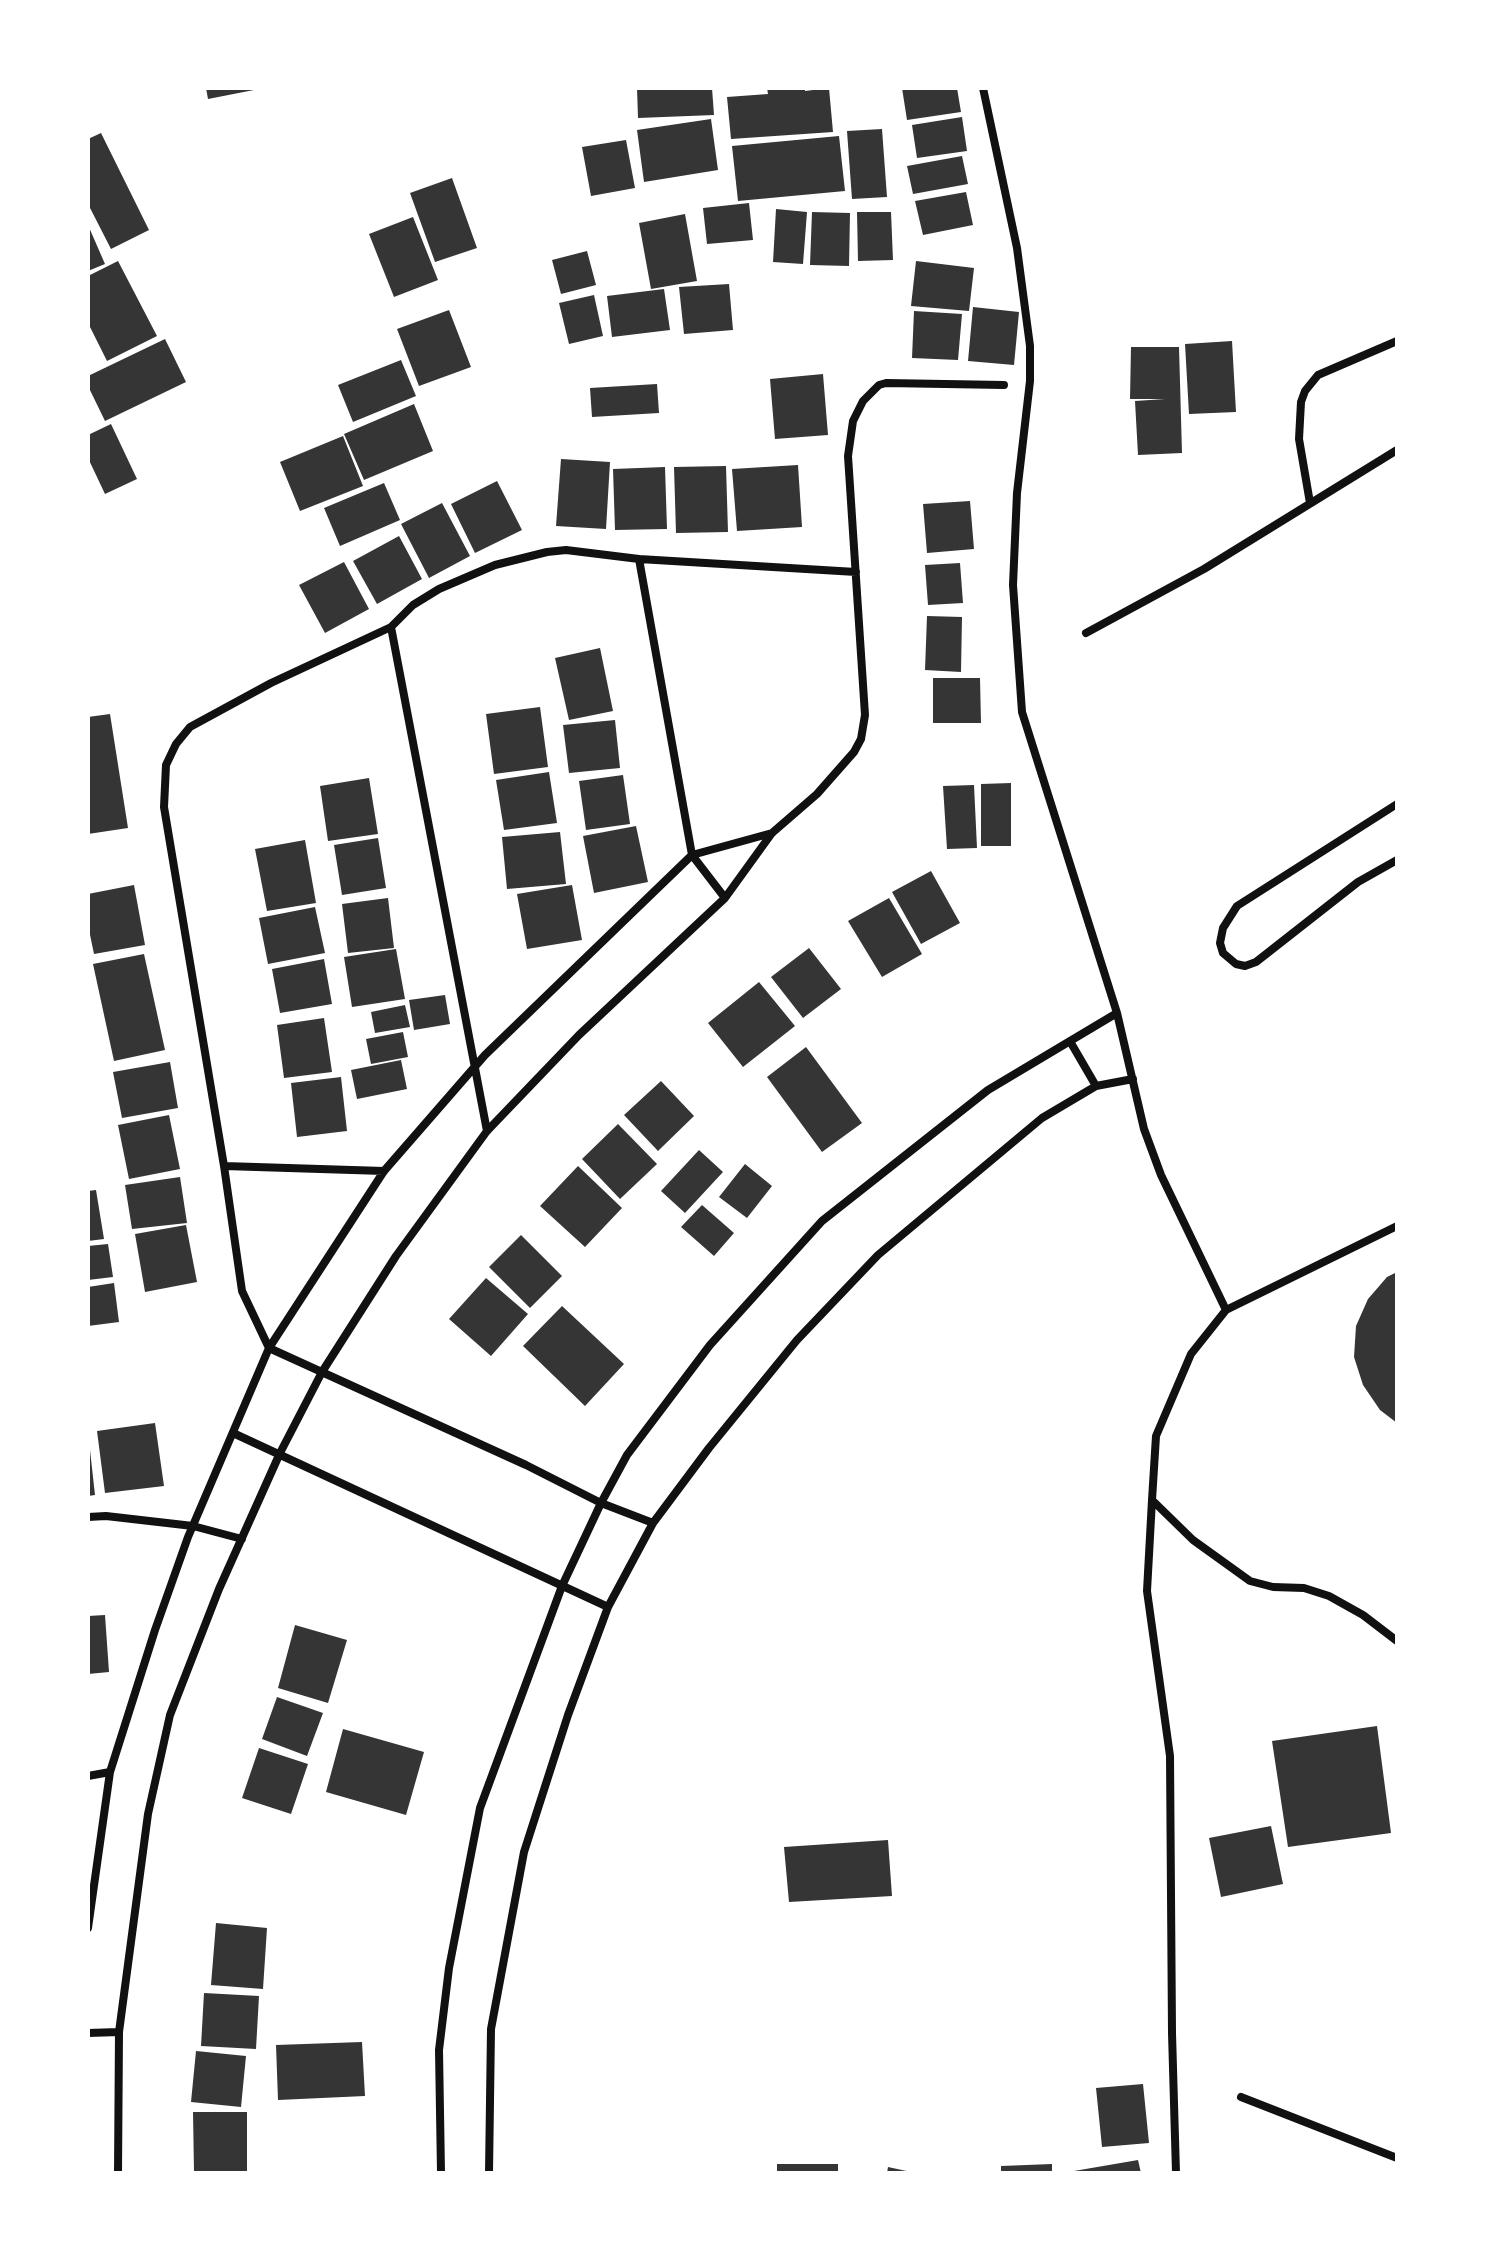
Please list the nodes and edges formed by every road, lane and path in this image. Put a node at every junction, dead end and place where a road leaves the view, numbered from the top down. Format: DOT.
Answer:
graph roads {
  1 [pos="983,88"];
  2 [pos="1397,341"];
  3 [pos="1004,385"];
  4 [pos="1397,450"];
  5 [pos="1310,503"];
  6 [pos="639,559"];
  7 [pos="856,572"];
  8 [pos="391,627"];
  9 [pos="1086,633"];
  10 [pos="1397,804"];
  11 [pos="772,833"];
  12 [pos="692,855"];
  13 [pos="1397,860"];
  14 [pos="725,898"];
  15 [pos="1117,1013"];
  16 [pos="1071,1043"];
  17 [pos="474,1067"];
  18 [pos="1133,1079"];
  19 [pos="1096,1086"];
  20 [pos="487,1131"];
  21 [pos="224,1166"];
  22 [pos="384,1171"];
  23 [pos="1397,1226"];
  24 [pos="1226,1310"];
  25 [pos="269,1348"];
  26 [pos="322,1372"];
  27 [pos="233,1433"];
  28 [pos="280,1453"];
  29 [pos="1152,1500"];
  30 [pos="601,1503"];
  31 [pos="88,1517"];
  32 [pos="653,1523"];
  33 [pos="193,1526"];
  34 [pos="242,1539"];
  35 [pos="562,1586"];
  36 [pos="608,1607"];
  37 [pos="1397,1641"];
  38 [pos="110,1772"];
  39 [pos="88,1776"];
  40 [pos="88,1928"];
  41 [pos="119,2032"];
  42 [pos="88,2033"];
  43 [pos="1241,2097"];
  44 [pos="1397,2158"];
  45 [pos="118,2173"];
  46 [pos="441,2173"];
  47 [pos="489,2173"];
  48 [pos="1176,2173"];
  1 -- 15 [label="street"];
  2 -- 5 [label="street"];
  3 -- 7 [label="street"];
  4 -- 5 [label="street"];
  5 -- 9 [label="street"];
  6 -- 7 [label="street"];
  6 -- 8 [label="street"];
  6 -- 12 [label="street"];
  7 -- 11 [label="street"];
  8 -- 17 [label="street"];
  8 -- 21 [label="street"];
  10 -- 13 [label="street"];
  11 -- 12 [label="street"];
  11 -- 14 [label="street"];
  12 -- 14 [label="street"];
  12 -- 17 [label="street"];
  14 -- 20 [label="street"];
  15 -- 16 [label="street"];
  15 -- 18 [label="street"];
  16 -- 19 [label="street"];
  16 -- 30 [label="street"];
  17 -- 20 [label="street"];
  17 -- 22 [label="street"];
  18 -- 19 [label="street"];
  18 -- 24 [label="street"];
  19 -- 32 [label="street"];
  20 -- 26 [label="street"];
  21 -- 22 [label="street"];
  21 -- 25 [label="street"];
  22 -- 25 [label="street"];
  23 -- 24 [label="street"];
  24 -- 29 [label="street"];
  25 -- 26 [label="street"];
  25 -- 27 [label="street"];
  26 -- 28 [label="street"];
  26 -- 30 [label="street"];
  27 -- 28 [label="street"];
  27 -- 33 [label="street"];
  28 -- 34 [label="street"];
  28 -- 35 [label="street"];
  29 -- 37 [label="street"];
  29 -- 48 [label="street"];
  30 -- 32 [label="street"];
  30 -- 35 [label="street"];
  31 -- 33 [label="street"];
  32 -- 36 [label="street"];
  33 -- 34 [label="street"];
  33 -- 38 [label="street"];
  34 -- 41 [label="street"];
  35 -- 36 [label="street"];
  35 -- 46 [label="street"];
  36 -- 47 [label="street"];
  38 -- 39 [label="street"];
  38 -- 40 [label="street"];
  41 -- 42 [label="street"];
  41 -- 45 [label="street"];
  43 -- 44 [label="street"];
}
